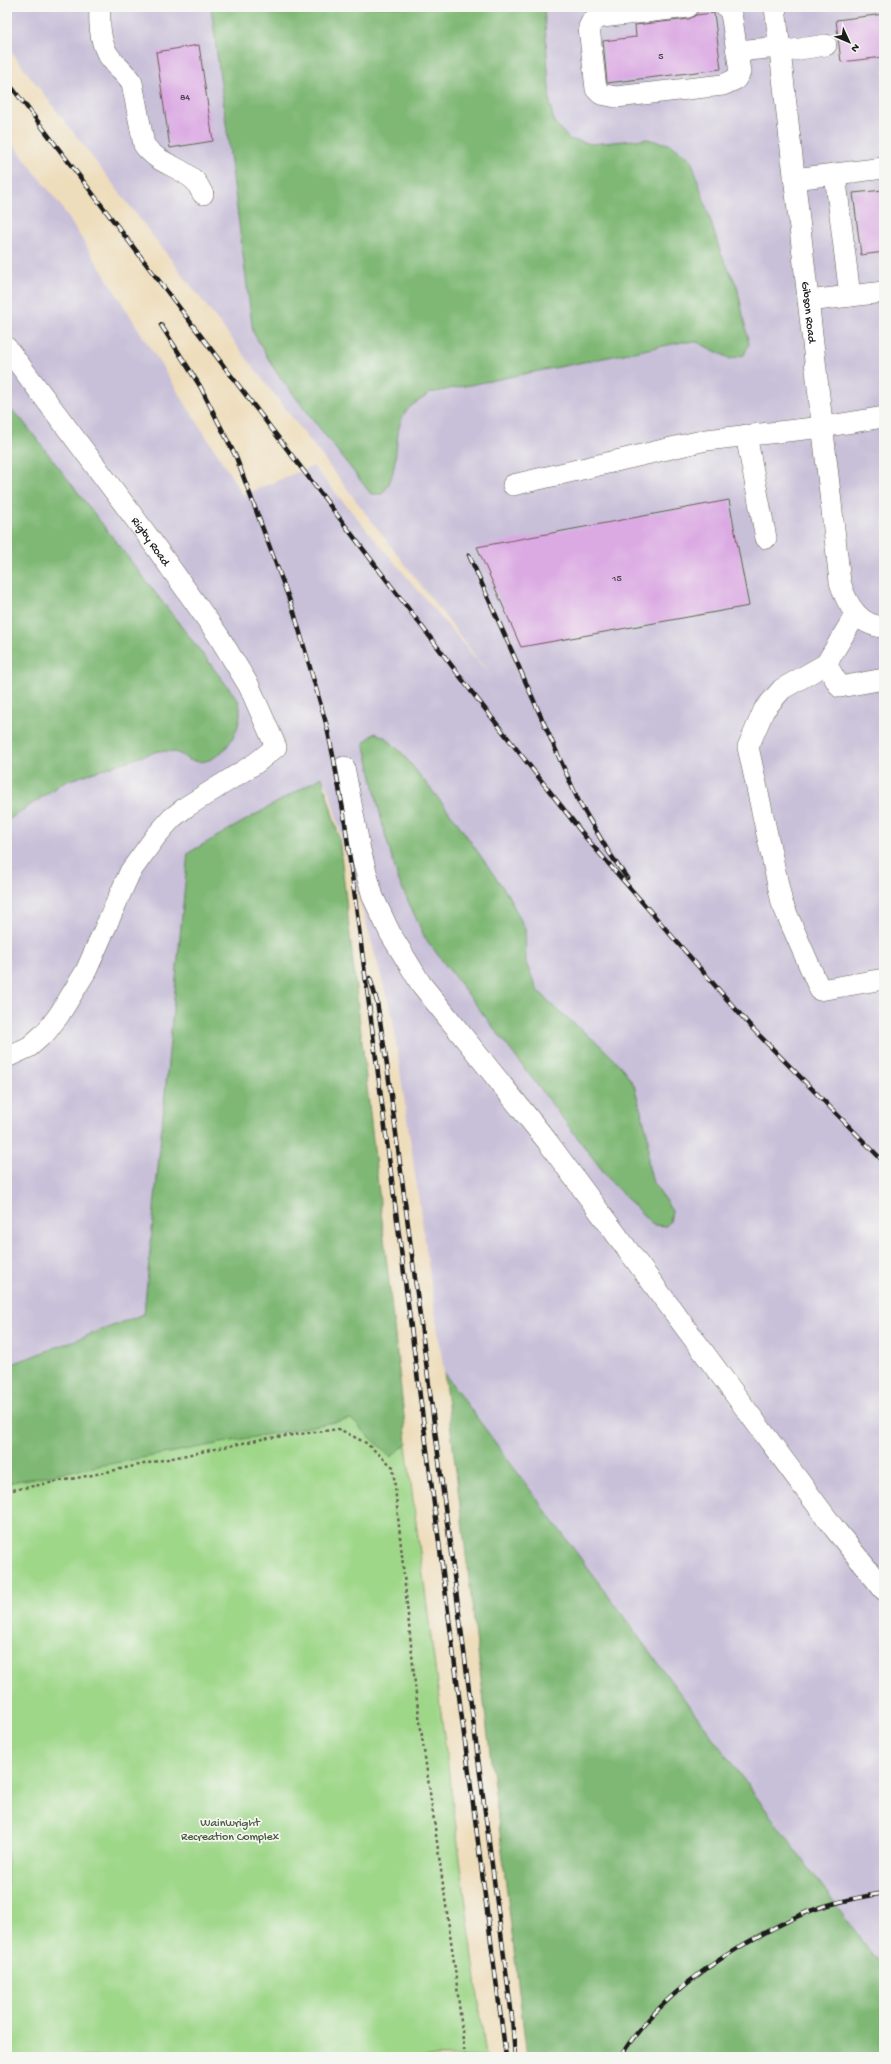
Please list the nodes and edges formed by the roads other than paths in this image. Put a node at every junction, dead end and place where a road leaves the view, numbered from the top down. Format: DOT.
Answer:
graph roads {
  1 [pos="100,7"];
  2 [pos="688,7"];
  3 [pos="726,7"];
  4 [pos="775,7"];
  5 [pos="826,45"];
  6 [pos="780,49"];
  7 [pos="737,51"];
  8 [pos="884,168"];
  9 [pos="835,174"];
  10 [pos="794,179"];
  11 [pos="203,194"];
  12 [pos="884,292"];
  13 [pos="850,296"];
  14 [pos="808,301"];
  15 [pos="7,348"];
  16 [pos="884,417"];
  17 [pos="823,427"];
  18 [pos="746,435"];
  19 [pos="513,485"];
  20 [pos="766,538"];
  21 [pos="856,614"];
  22 [pos="884,627"];
  23 [pos="826,664"];
  24 [pos="884,679"];
  25 [pos="344,767"];
  26 [pos="884,979"];
  27 [pos="7,1057"];
  28 [pos="884,1590"];
  1 -- 11 [label="street"];
  2 -- 7 [label="street"];
  3 -- 7 [label="street"];
  4 -- 6 [label="street, Gibson Road"];
  5 -- 6 [label="street"];
  6 -- 7 [label="street"];
  6 -- 10 [label="street, Gibson Road"];
  8 -- 9 [label="street"];
  9 -- 10 [label="street"];
  9 -- 13 [label="street"];
  10 -- 14 [label="street, Gibson Road"];
  12 -- 13 [label="street"];
  13 -- 14 [label="street"];
  14 -- 17 [label="street, Gibson Road"];
  15 -- 27 [label="street, Rigby Road"];
  16 -- 17 [label="street"];
  17 -- 18 [label="street"];
  17 -- 21 [label="street, Gibson Road"];
  18 -- 19 [label="street"];
  18 -- 20 [label="street"];
  21 -- 22 [label="street"];
  21 -- 23 [label="street"];
  23 -- 24 [label="street"];
  23 -- 26 [label="street"];
  25 -- 28 [label="street"];
}
